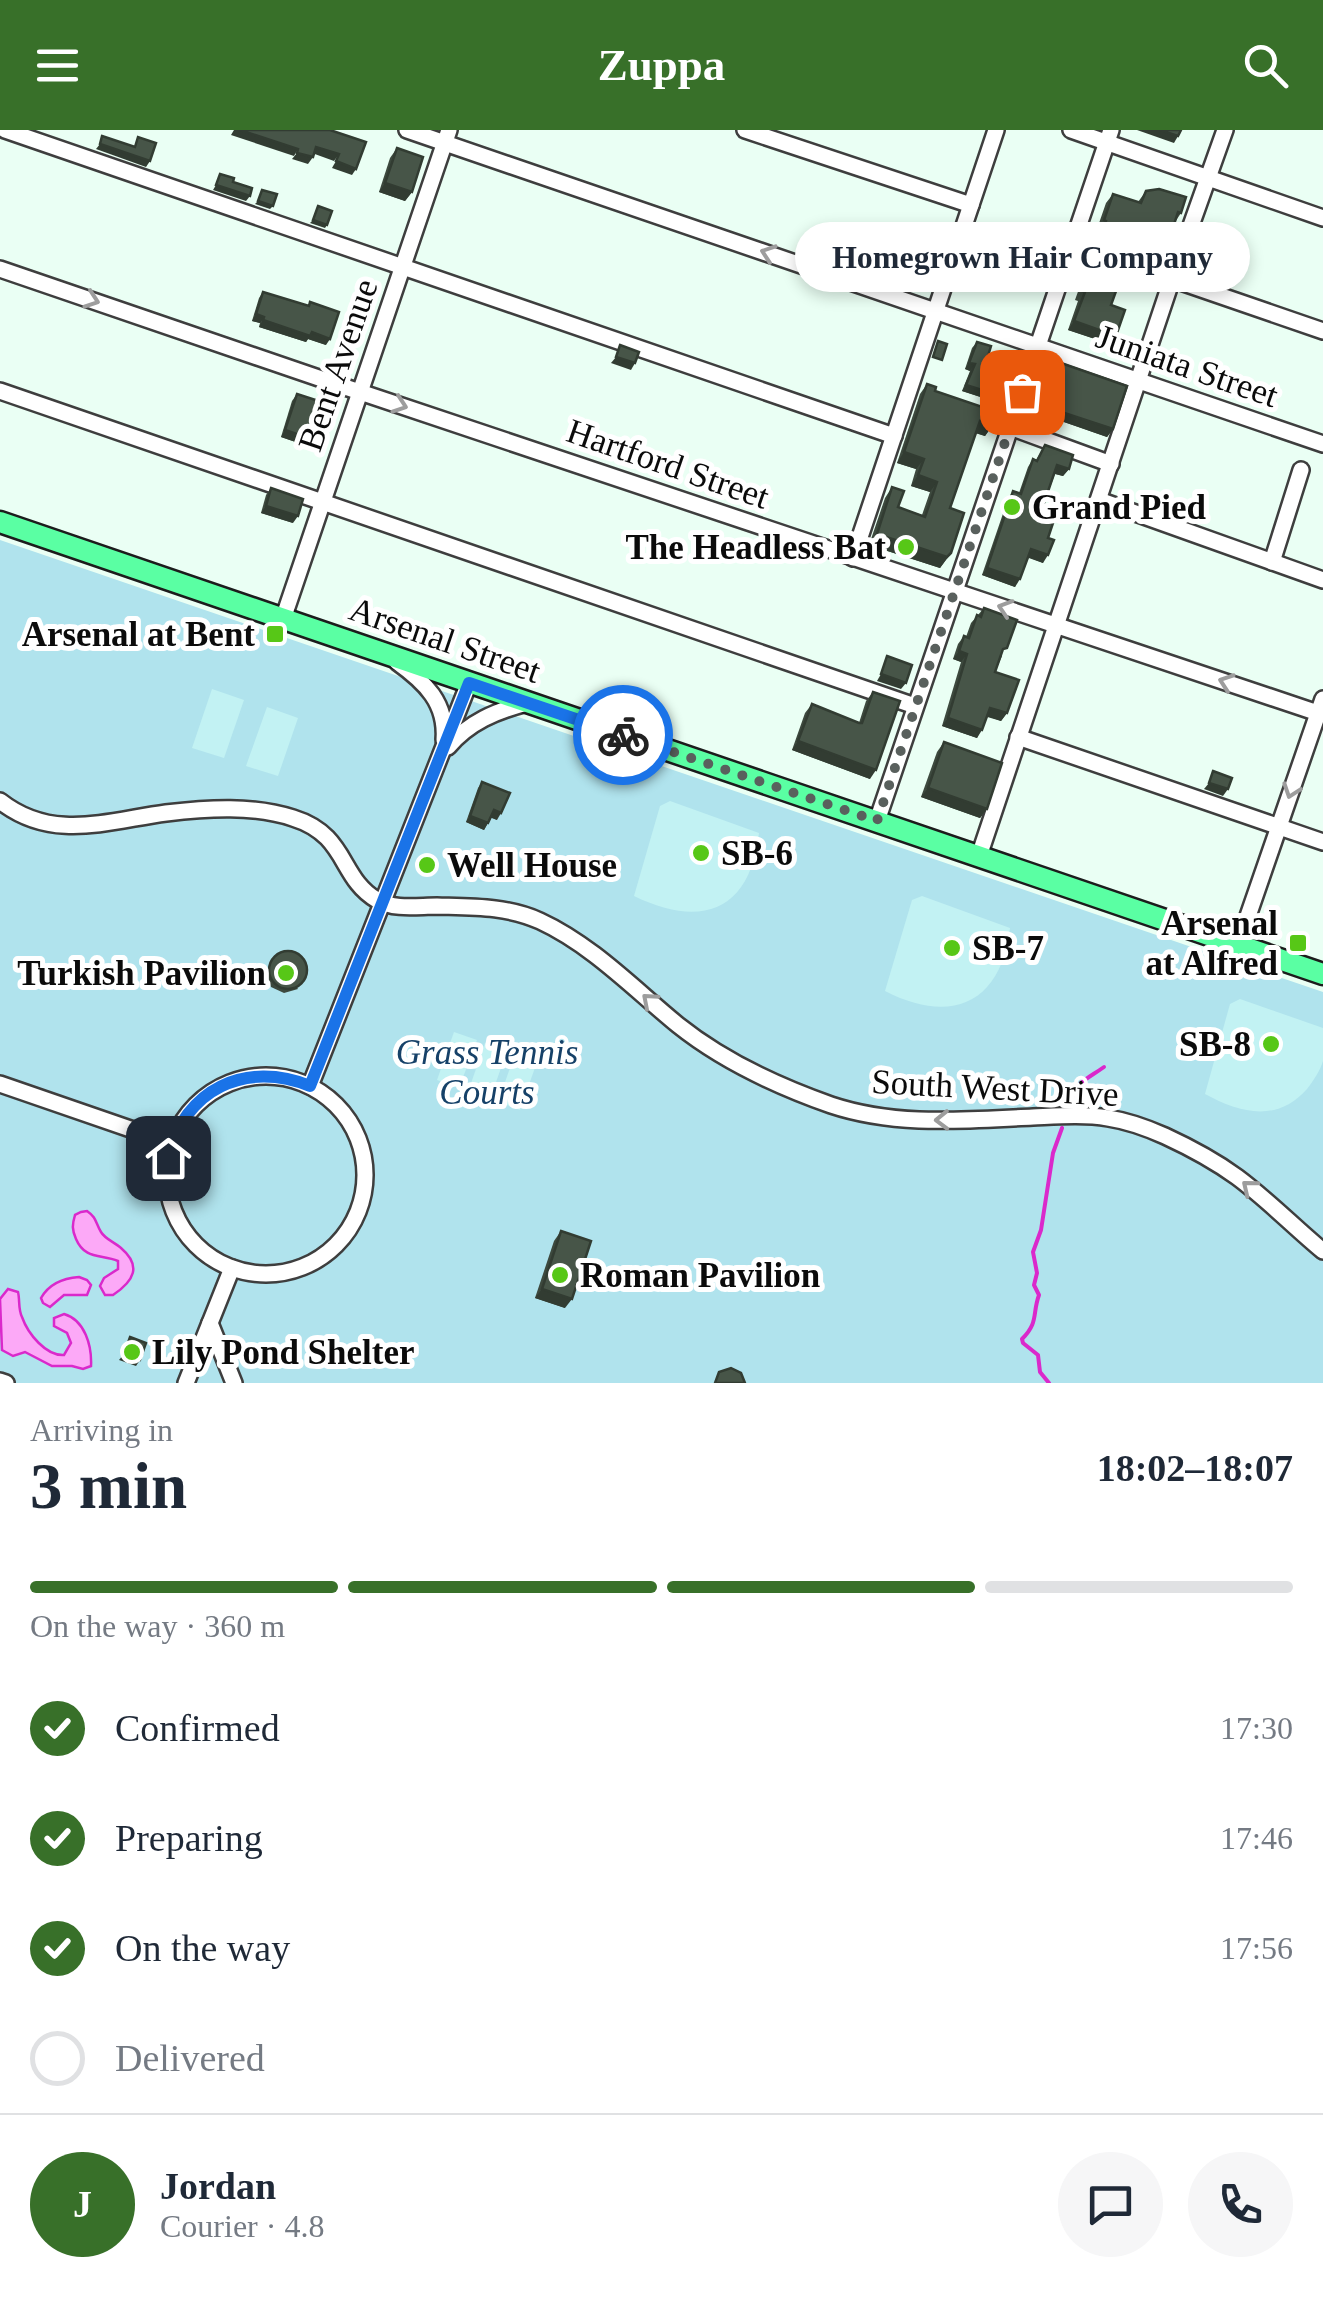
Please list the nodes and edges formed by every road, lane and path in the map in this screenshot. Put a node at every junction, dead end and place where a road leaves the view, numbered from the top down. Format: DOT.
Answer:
graph roads {
  1 [pos="5,130"];
  2 [pos="407,130"];
  3 [pos="746,130"];
  4 [pos="996,130"];
  5 [pos="1071,130"];
  6 [pos="1224,130"];
  7 [pos="447,136"];
  8 [pos="1109,136"];
  9 [pos="1208,178"];
  10 [pos="972,205"];
  11 [pos="1323,218"];
  12 [pos="402,267"];
  13 [pos="0,269"];
  14 [pos="1172,279"];
  15 [pos="937,311"];
  16 [pos="1323,331"];
  17 [pos="1038,346"];
  18 [pos="1139,380"];
  19 [pos="0,391"];
  20 [pos="359,392"];
  21 [pos="1010,427"];
  22 [pos="894,436"];
  23 [pos="1323,444"];
  24 [pos="1111,464"];
  25 [pos="1302,470"];
  26 [pos="1099,500"];
  27 [pos="324,502"];
  28 [pos="0,522"];
  29 [pos="852,558"];
  30 [pos="1272,562"];
  31 [pos="1323,580"];
  32 [pos="954,592"];
  33 [pos="283,619"];
  34 [pos="1055,624"];
  35 [pos="381,652"];
  36 [pos="469,683"];
  37 [pos="527,703"];
  38 [pos="916,706"];
  39 [pos="1321,706"];
  40 [pos="1018,737"];
  41 [pos="443,754"];
  42 [pos="0,800"];
  43 [pos="877,821"];
  44 [pos="1279,826"];
  45 [pos="1323,842"];
  46 [pos="979,856"];
  47 [pos="383,903"];
  48 [pos="1238,945"];
  49 [pos="1323,974"];
  50 [pos="0,1084"];
  51 [pos="310,1086"];
  52 [pos="171,1142"];
  53 [pos="1323,1251"];
  54 [pos="232,1268"];
  55 [pos="210,1324"];
  56 [pos="186,1383"];
  57 [pos="234,1383"];
  1 -- 12 [label="street"];
  2 -- 7 [label="street, Juniata Street"];
  3 -- 10 [label="street"];
  4 -- 10 [label="street"];
  5 -- 8 [label="street"];
  6 -- 9 [label="street"];
  7 -- 12 [label="street, Bent Avenue"];
  15 -- 7 [label="street, Juniata Street, one-way"];
  8 -- 9 [label="street"];
  8 -- 17 [label="street"];
  9 -- 11 [label="street"];
  9 -- 14 [label="street"];
  10 -- 15 [label="street"];
  12 -- 20 [label="street, Bent Avenue"];
  12 -- 22 [label="street"];
  13 -- 20 [label="street, Hartford Street, one-way"];
  14 -- 16 [label="street"];
  14 -- 18 [label="street"];
  15 -- 17 [label="street, Juniata Street"];
  15 -- 22 [label="street"];
  17 -- 18 [label="street, Juniata Street"];
  17 -- 21 [label="street"];
  18 -- 23 [label="street, Juniata Street"];
  18 -- 24 [label="street"];
  19 -- 27 [label="street"];
  20 -- 27 [label="street, Bent Avenue"];
  20 -- 29 [label="street, Hartford Street, one-way"];
  21 -- 24 [label="street"];
  21 -- 32 [label="street"];
  22 -- 29 [label="street"];
  24 -- 26 [label="street"];
  25 -- 30 [label="street"];
  26 -- 30 [label="street"];
  26 -- 34 [label="street"];
  27 -- 33 [label="street, Bent Avenue"];
  27 -- 38 [label="street"];
  28 -- 33 [label="main road, Arsenal Street"];
  29 -- 32 [label="street, Hartford Street"];
  30 -- 31 [label="street"];
  34 -- 32 [label="street, Hartford Street, one-way"];
  32 -- 38 [label="street"];
  33 -- 35 [label="main road, Arsenal Street"];
  39 -- 34 [label="street, Hartford Street, one-way"];
  34 -- 40 [label="street"];
  35 -- 36 [label="main road, Arsenal Street"];
  35 -- 41 [label="street"];
  36 -- 37 [label="main road, Arsenal Street"];
  36 -- 41 [label="street"];
  37 -- 41 [label="street"];
  37 -- 43 [label="main road, Arsenal Street"];
  38 -- 43 [label="street"];
  39 -- 44 [label="street, one-way"];
  40 -- 44 [label="street"];
  40 -- 46 [label="street"];
  41 -- 47 [label="street"];
  42 -- 47 [label="street"];
  43 -- 46 [label="main road, Arsenal Street"];
  44 -- 45 [label="street"];
  44 -- 48 [label="street"];
  46 -- 48 [label="main road, Arsenal Street"];
  47 -- 51 [label="street"];
  53 -- 47 [label="street, South West Drive, one-way"];
  48 -- 49 [label="main road, Arsenal Street"];
  50 -- 52 [label="street"];
  51 -- 52 [label="street"];
  51 -- 54 [label="street"];
  52 -- 54 [label="street"];
  54 -- 55 [label="street"];
  55 -- 56 [label="street"];
  55 -- 57 [label="street"];
}
